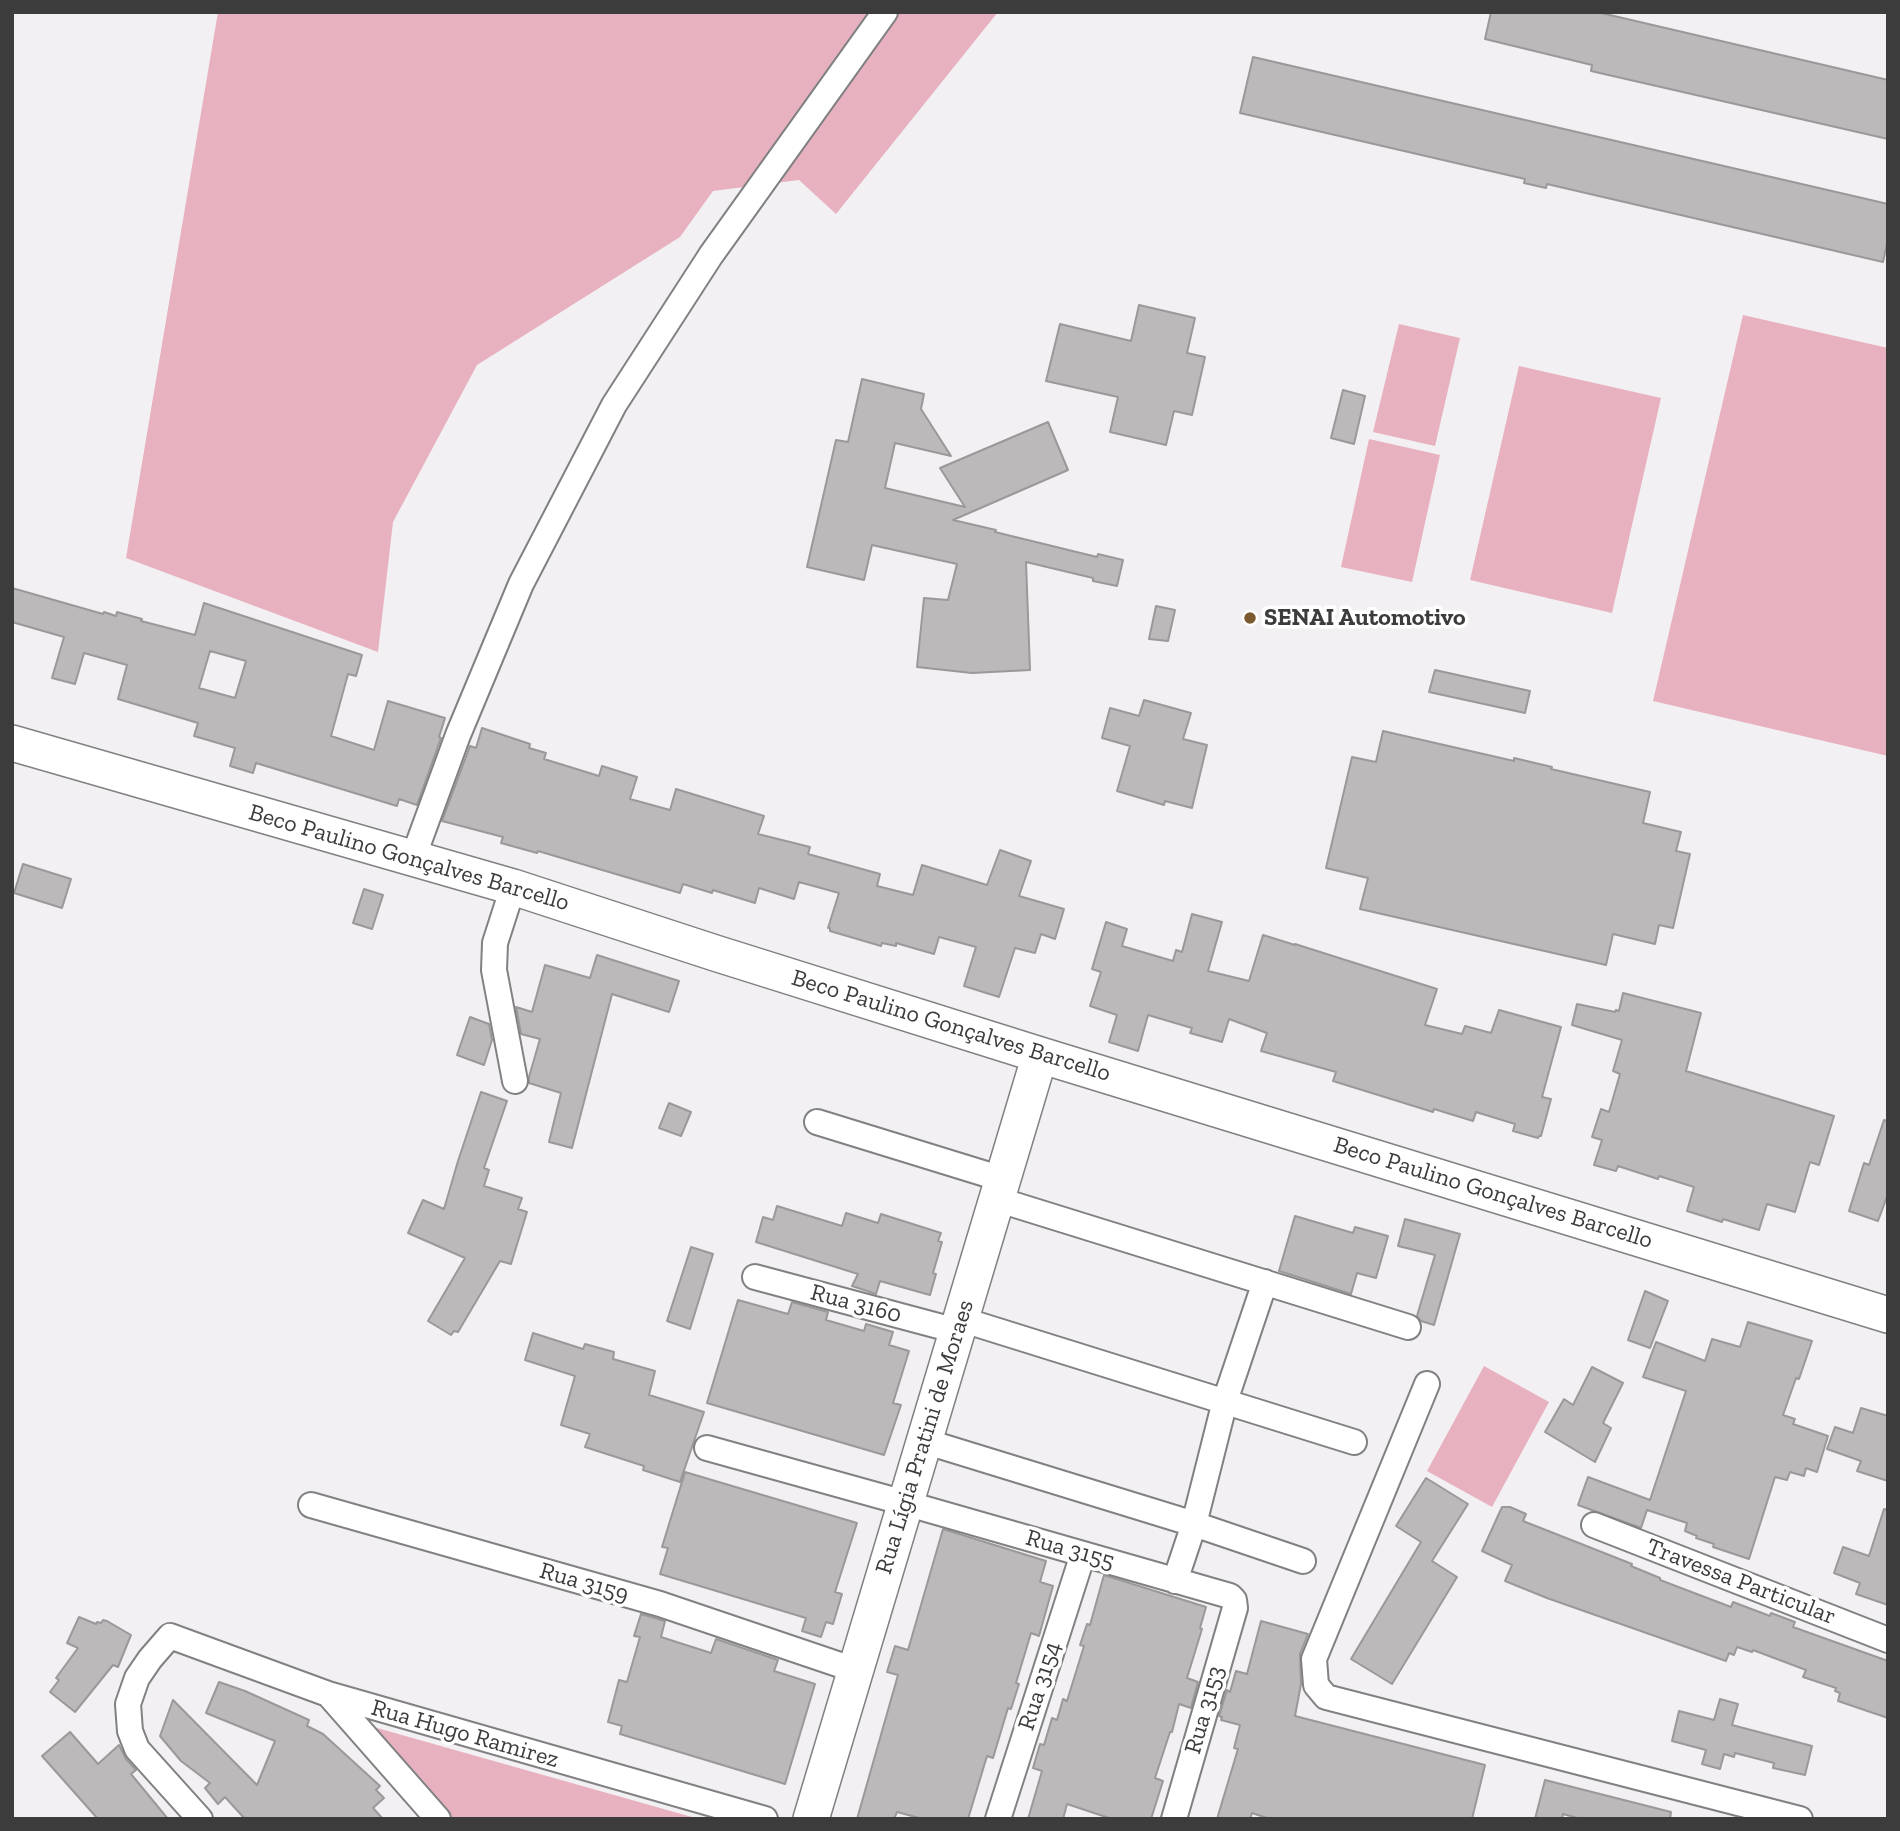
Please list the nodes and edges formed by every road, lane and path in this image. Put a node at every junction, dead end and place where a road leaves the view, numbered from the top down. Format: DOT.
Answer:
graph roads {
  1 [pos="885,12"];
  2 [pos="12,743"];
  3 [pos="413,858"];
  4 [pos="513,887"];
  5 [pos="1040,1055"];
  6 [pos="515,1080"];
  7 [pos="817,1122"];
  8 [pos="999,1189"];
  9 [pos="755,1277"];
  10 [pos="1265,1282"];
  11 [pos="1888,1315"];
  12 [pos="959,1325"];
  13 [pos="1408,1327"];
  14 [pos="1427,1384"];
  15 [pos="1225,1401"];
  16 [pos="924,1441"];
  17 [pos="1353,1442"];
  18 [pos="707,1448"];
  19 [pos="905,1503"];
  20 [pos="311,1505"];
  21 [pos="1194,1524"];
  22 [pos="1594,1525"];
  23 [pos="1083,1554"];
  24 [pos="1303,1561"];
  25 [pos="1175,1581"];
  26 [pos="1234,1600"];
  27 [pos="1888,1640"];
  28 [pos="855,1670"];
  29 [pos="328,1695"];
  30 [pos="200,1819"];
  31 [pos="438,1819"];
  32 [pos="765,1819"];
  33 [pos="811,1819"];
  34 [pos="998,1819"];
  35 [pos="1174,1819"];
  36 [pos="1800,1819"];
  1 -- 3 [label="street"];
  2 -- 3 [label="main road, Beco Paulino Gonçalves Barcello"];
  3 -- 4 [label="main road, Beco Paulino Gonçalves Barcello"];
  4 -- 5 [label="main road, Beco Paulino Gonçalves Barcello"];
  4 -- 6 [label="street"];
  5 -- 8 [label="main road, Rua Lígia Pratini de Moraes"];
  5 -- 11 [label="main road, Beco Paulino Gonçalves Barcello"];
  7 -- 8 [label="street"];
  8 -- 10 [label="street"];
  8 -- 12 [label="main road, Rua Lígia Pratini de Moraes"];
  9 -- 12 [label="street, Rua 3160"];
  10 -- 13 [label="street"];
  10 -- 15 [label="street"];
  12 -- 15 [label="street, Rua 3160"];
  12 -- 16 [label="main road, Rua Lígia Pratini de Moraes"];
  14 -- 36 [label="street"];
  15 -- 17 [label="street, Rua 3160"];
  15 -- 21 [label="street"];
  16 -- 19 [label="main road, Rua Lígia Pratini de Moraes"];
  16 -- 21 [label="street"];
  18 -- 19 [label="street, Rua 3155"];
  19 -- 23 [label="street, Rua 3155"];
  19 -- 28 [label="main road, Rua Lígia Pratini de Moraes"];
  20 -- 28 [label="street, Rua 3159"];
  21 -- 24 [label="street"];
  21 -- 25 [label="street"];
  22 -- 27 [label="street, Travessa Particular"];
  23 -- 25 [label="street, Rua 3155"];
  23 -- 34 [label="street, Rua 3154"];
  25 -- 26 [label="street, Rua 3155"];
  26 -- 35 [label="street, Rua 3153"];
  28 -- 33 [label="main road, Rua Lígia Pratini de Moraes"];
  29 -- 30 [label="street, Rua Hugo Ramirez"];
  29 -- 31 [label="street"];
  29 -- 32 [label="street, Rua Hugo Ramirez"];
}
